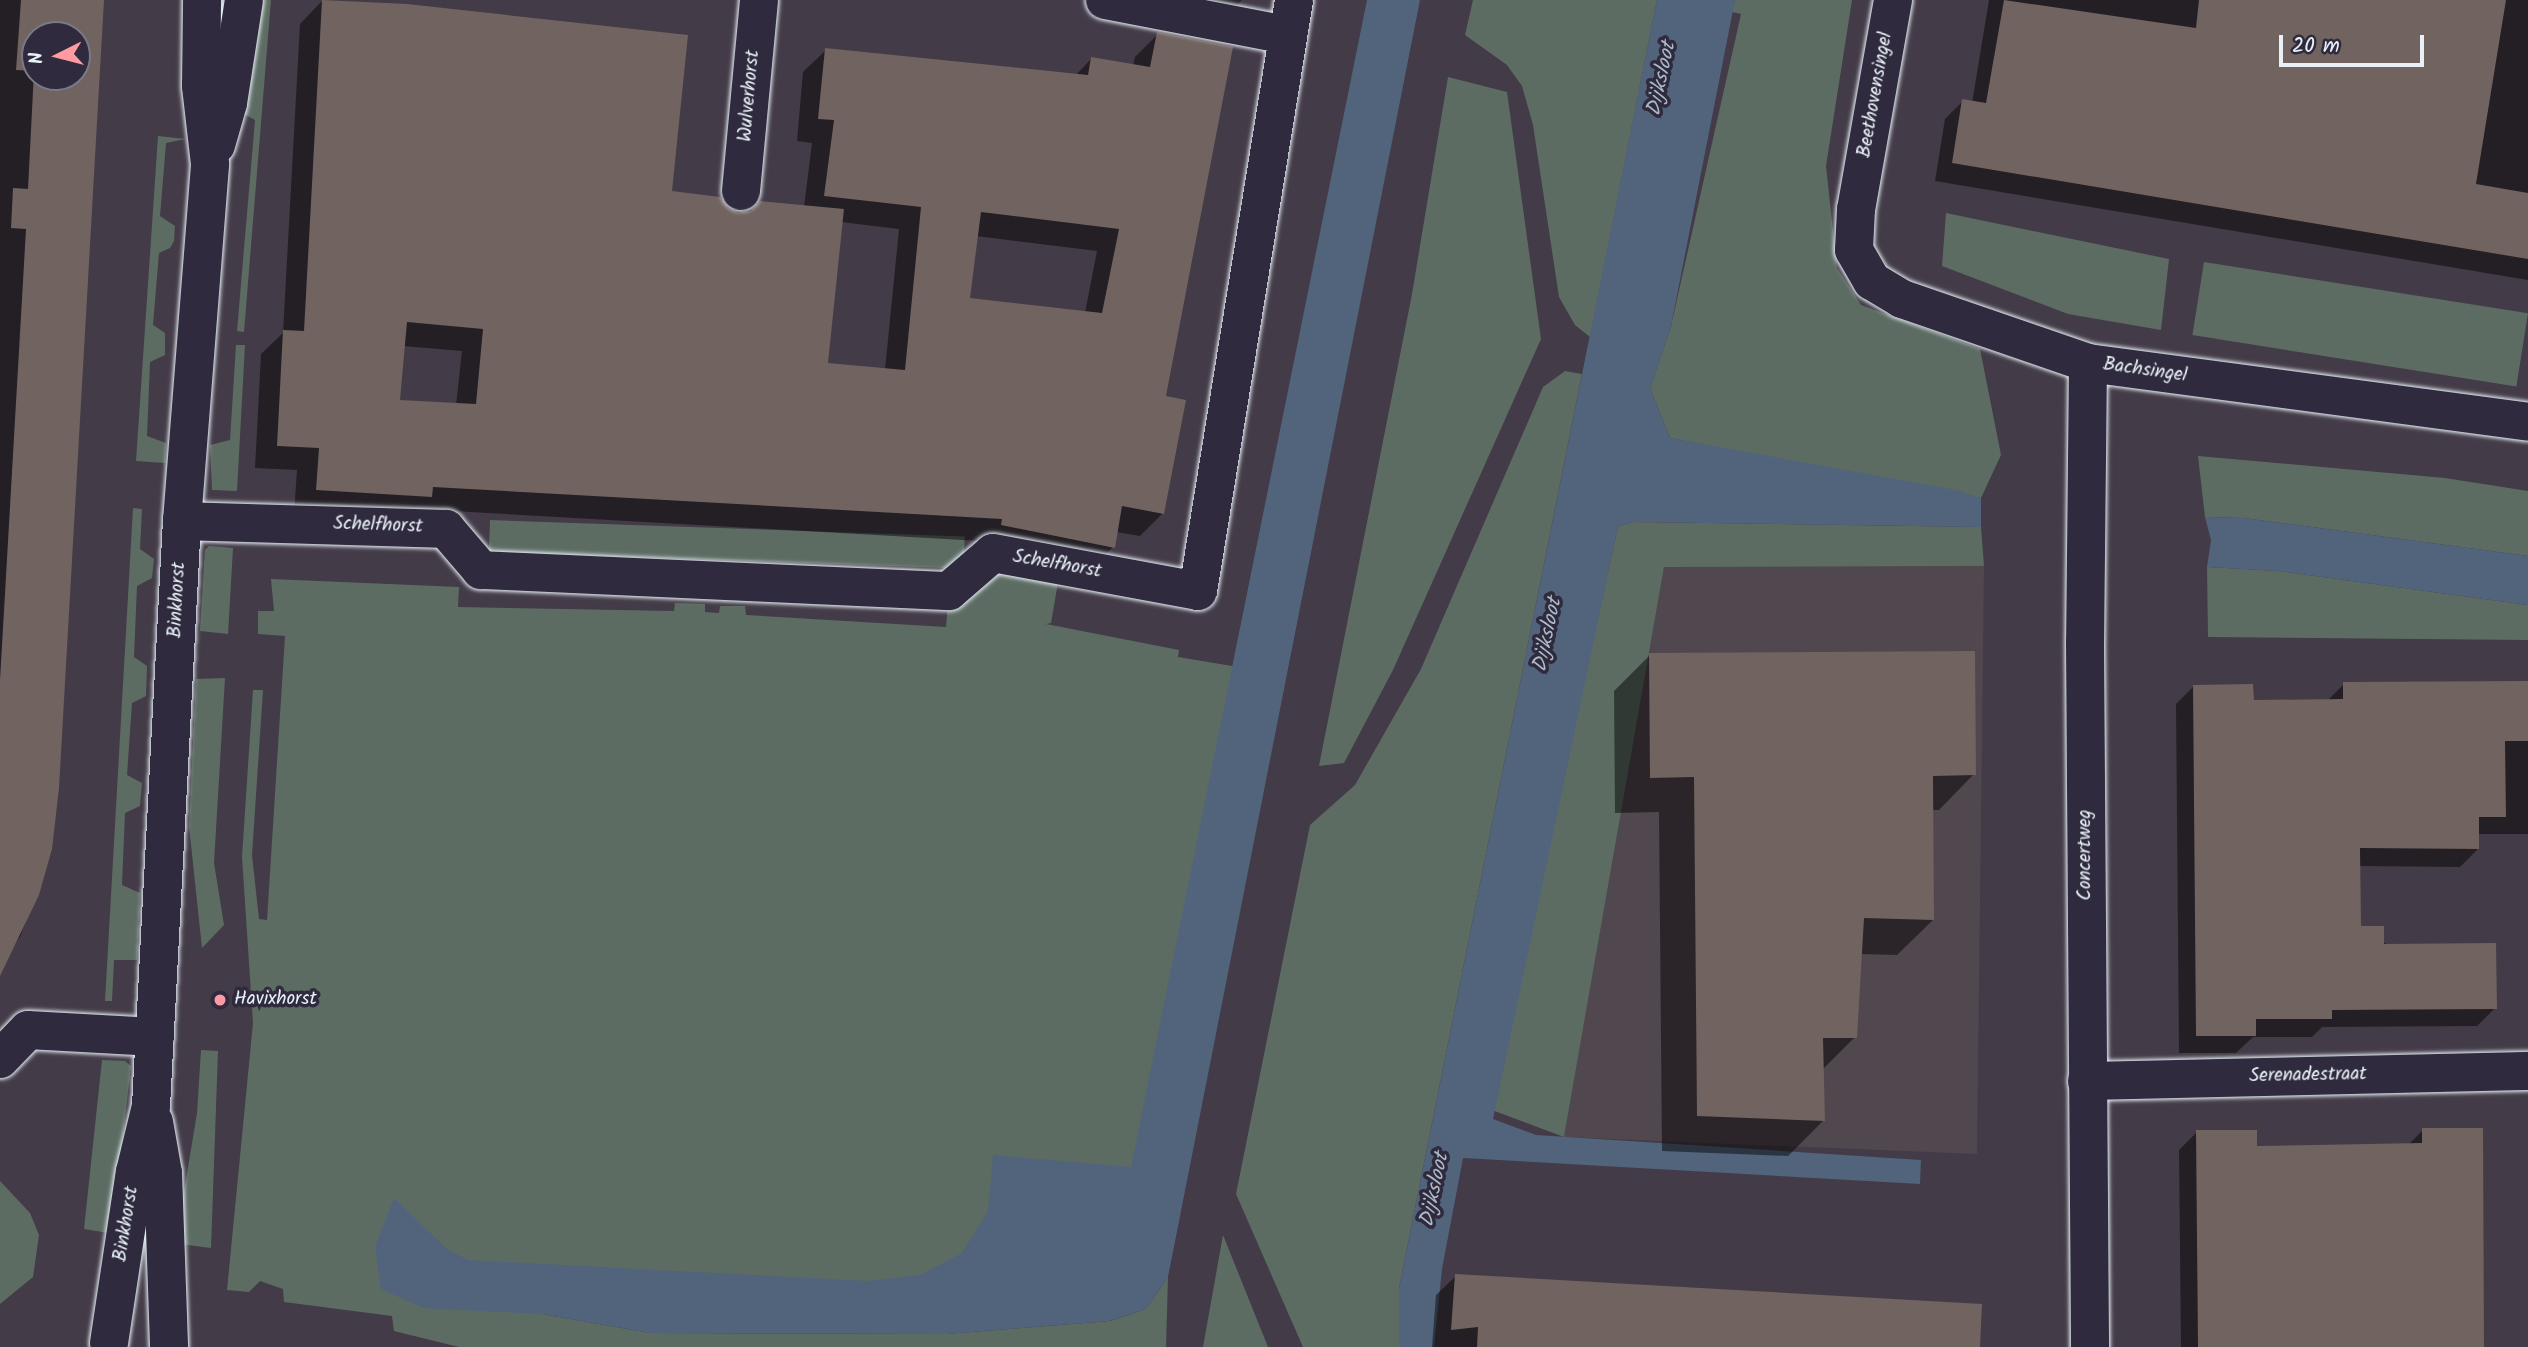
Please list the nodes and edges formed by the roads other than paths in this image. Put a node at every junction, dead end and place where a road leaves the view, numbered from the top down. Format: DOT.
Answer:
graph roads {
  1 [pos="202,0"];
  2 [pos="244,0"];
  3 [pos="759,0"];
  4 [pos="1105,0"];
  5 [pos="1893,0"];
  6 [pos="1291,17"];
  7 [pos="210,164"];
  8 [pos="1859,189"];
  9 [pos="741,191"];
  10 [pos="2088,363"];
  11 [pos="2528,422"];
  12 [pos="182,521"];
  13 [pos="155,1037"];
  14 [pos="0,1059"];
  15 [pos="2528,1071"];
  16 [pos="2087,1081"];
  17 [pos="151,1106"];
  18 [pos="105,1345"];
  19 [pos="170,1346"];
  20 [pos="2090,1347"];
  1 -- 7 [label="street, Binkhorst"];
  2 -- 7 [label="street, Binkhorst"];
  3 -- 9 [label="street, Wulverhorst"];
  4 -- 6 [label="street"];
  5 -- 8 [label="street, Beethovensingel"];
  6 -- 12 [label="street, Schelfhorst"];
  7 -- 12 [label="street, Binkhorst"];
  8 -- 10 [label="street, Bachsingel"];
  10 -- 11 [label="street, Bachsingel"];
  10 -- 16 [label="street, Concertweg"];
  12 -- 13 [label="street, Binkhorst"];
  13 -- 14 [label="street"];
  13 -- 17 [label="street, Binkhorst"];
  15 -- 16 [label="street, Serenadestraat"];
  16 -- 20 [label="street, Concertweg"];
  17 -- 18 [label="street, Binkhorst"];
  17 -- 19 [label="street, Binkhorst"];
  18 -- 19 [label="street"];
}
